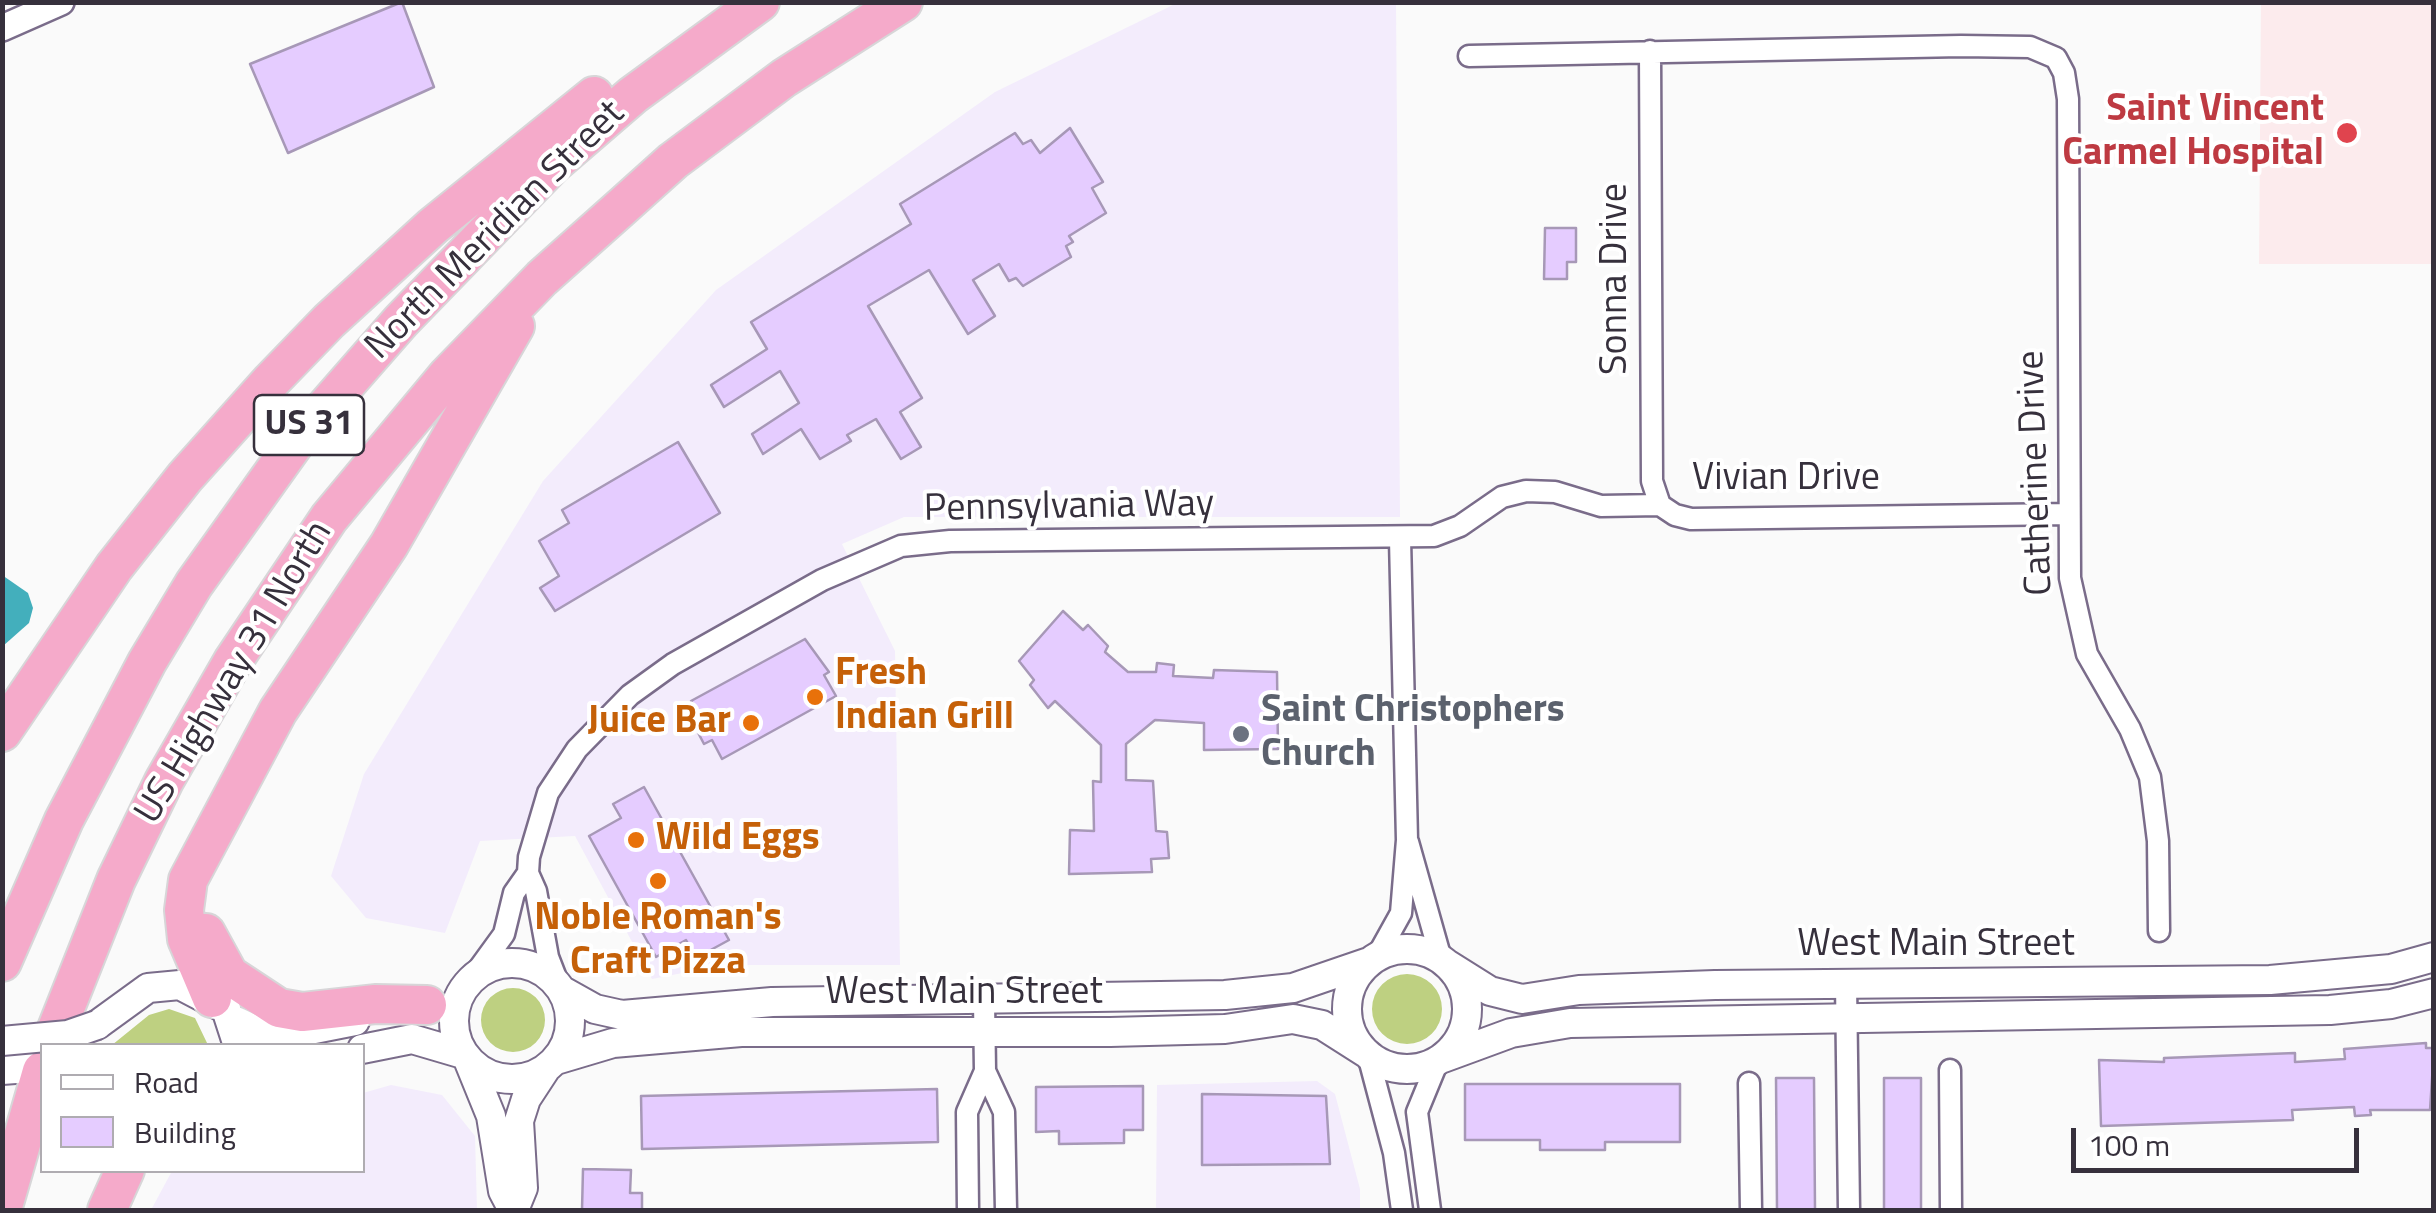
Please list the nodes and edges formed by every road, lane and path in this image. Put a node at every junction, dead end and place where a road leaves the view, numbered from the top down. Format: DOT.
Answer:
graph roads {
  1 [pos="61,2"];
  2 [pos="758,2"];
  3 [pos="904,2"];
  4 [pos="2,28"];
  5 [pos="1650,51"];
  6 [pos="1469,56"];
  7 [pos="542,278"];
  8 [pos="1660,505"];
  9 [pos="2069,514"];
  10 [pos="1400,539"];
  11 [pos="2,732"];
  12 [pos="1407,840"];
  13 [pos="197,862"];
  14 [pos="528,873"];
  15 [pos="2158,930"];
  16 [pos="2434,958"];
  17 [pos="1373,960"];
  18 [pos="1444,961"];
  19 [pos="2,962"];
  20 [pos="468,982"];
  21 [pos="1846,983"];
  22 [pos="561,989"];
  23 [pos="2434,993"];
  24 [pos="984,1001"];
  25 [pos="426,1006"];
  26 [pos="1847,1017"];
  27 [pos="227,1021"];
  28 [pos="985,1033"];
  29 [pos="2,1041"];
  30 [pos="51,1043"];
  31 [pos="365,1048"];
  32 [pos="1366,1054"];
  33 [pos="466,1057"];
  34 [pos="1440,1060"];
  35 [pos="550,1064"];
  36 [pos="40,1069"];
  37 [pos="2,1070"];
  38 [pos="1950,1070"];
  39 [pos="984,1071"];
  40 [pos="40,1076"];
  41 [pos="1749,1083"];
  42 [pos="124,1173"];
  43 [pos="2,1210"];
  44 [pos="107,1210"];
  45 [pos="514,1210"];
  46 [pos="968,1210"];
  47 [pos="1006,1210"];
  48 [pos="1402,1210"];
  49 [pos="1430,1210"];
  50 [pos="1750,1210"];
  51 [pos="1849,1210"];
  52 [pos="1951,1210"];
  1 -- 4 [label="street"];
  2 -- 11 [label="highway"];
  2 -- 19 [label="highway, North Meridian Street / US 31"];
  3 -- 7 [label="highway, US Highway 31 North / US 31"];
  5 -- 6 [label="street"];
  5 -- 8 [label="street, Sonna Drive"];
  5 -- 9 [label="street, Catherine Drive"];
  7 -- 13 [label="highway"];
  7 -- 30 [label="highway, US Highway 31 North / US 31"];
  8 -- 9 [label="street, Vivian Drive"];
  8 -- 10 [label="street, Vivian Drive"];
  9 -- 15 [label="street, Catherine Drive"];
  10 -- 12 [label="street"];
  10 -- 14 [label="street, Pennsylvania Way"];
  12 -- 17 [label="street"];
  12 -- 18 [label="street"];
  13 -- 25 [label="highway"];
  13 -- 27 [label="highway"];
  14 -- 20 [label="street, Pennsylvania Way"];
  14 -- 22 [label="street, Pennsylvania Way"];
  16 -- 21 [label="main road, West Main Street"];
  17 -- 18 [label="main road"];
  17 -- 24 [label="main road, West Main Street"];
  17 -- 32 [label="main road"];
  18 -- 21 [label="main road, West Main Street"];
  18 -- 34 [label="main road"];
  20 -- 22 [label="main road"];
  20 -- 25 [label="main road"];
  20 -- 33 [label="main road"];
  21 -- 26 [label="street"];
  22 -- 24 [label="main road, West Main Street"];
  22 -- 35 [label="main road"];
  23 -- 26 [label="main road, West Main Street"];
  24 -- 28 [label="street"];
  25 -- 27 [label="main road"];
  26 -- 34 [label="main road, West Main Street"];
  26 -- 51 [label="street"];
  27 -- 29 [label="main road, bridge"];
  28 -- 32 [label="main road, West Main Street"];
  28 -- 35 [label="main road, West Main Street"];
  28 -- 39 [label="street"];
  31 -- 33 [label="main road"];
  32 -- 34 [label="main road"];
  32 -- 48 [label="street"];
  33 -- 35 [label="main road"];
  33 -- 45 [label="main road"];
  34 -- 49 [label="street"];
  35 -- 45 [label="main road"];
  36 -- 37 [label="main road"];
  38 -- 52 [label="street"];
  39 -- 46 [label="street"];
  39 -- 47 [label="street"];
  40 -- 43 [label="highway"];
  41 -- 50 [label="street"];
  42 -- 44 [label="highway"];
}
